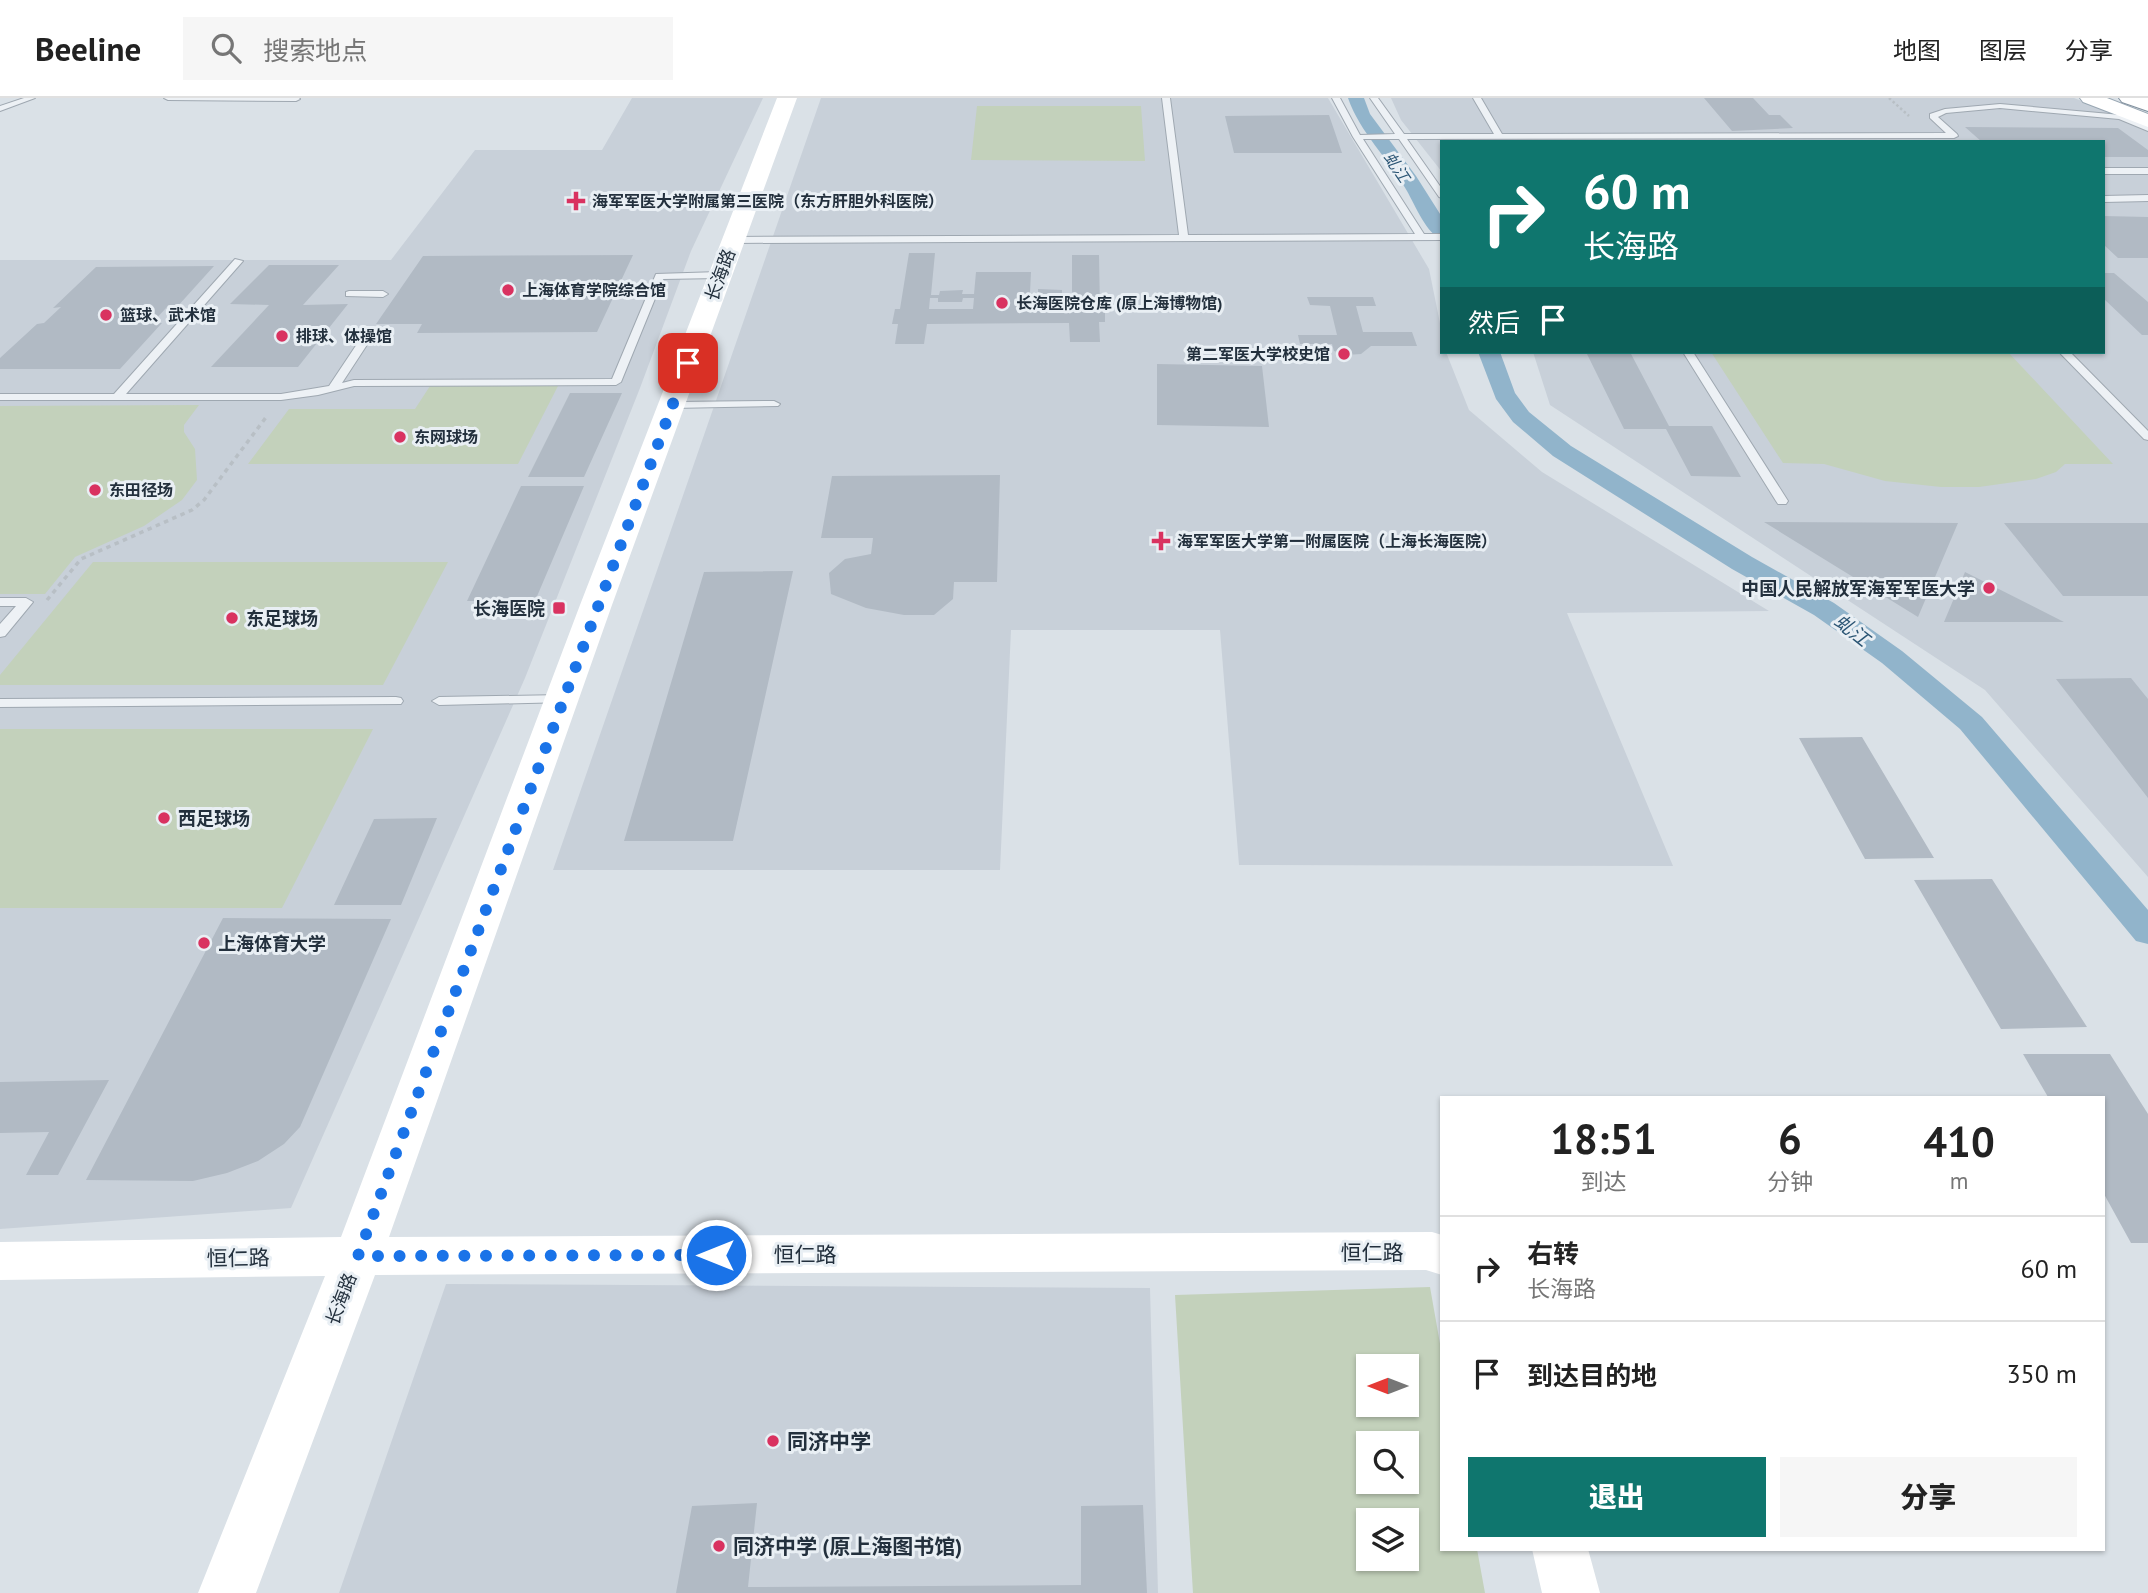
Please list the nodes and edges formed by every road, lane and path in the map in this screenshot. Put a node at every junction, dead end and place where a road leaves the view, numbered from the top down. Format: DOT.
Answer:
graph roads {
  1 [pos="31,98"];
  2 [pos="168,98"];
  3 [pos="787,98"];
  4 [pos="1166,98"];
  5 [pos="1336,98"];
  6 [pos="1374,98"];
  7 [pos="1477,98"];
  8 [pos="2090,98"];
  9 [pos="2129,98"];
  10 [pos="296,99"];
  11 [pos="2148,106"];
  12 [pos="0,109"];
  13 [pos="2148,121"];
  14 [pos="2148,129"];
  15 [pos="1953,135"];
  16 [pos="1400,136"];
  17 [pos="1499,136"];
  18 [pos="1357,137"];
  19 [pos="1959,140"];
  20 [pos="2105,171"];
  21 [pos="2148,171"];
  22 [pos="1440,192"];
  23 [pos="2148,198"];
  24 [pos="2105,199"];
  25 [pos="1184,237"];
  26 [pos="1425,237"];
  27 [pos="1440,237"];
  28 [pos="733,240"];
  29 [pos="237,261"];
  30 [pos="719,275"];
  31 [pos="383,293"];
  32 [pos="349,294"];
  33 [pos="371,331"];
  34 [pos="1689,354"];
  35 [pos="2066,354"];
  36 [pos="332,389"];
  37 [pos="0,397"];
  38 [pos="117,397"];
  39 [pos="281,397"];
  40 [pos="672,404"];
  41 [pos="774,404"];
  42 [pos="2148,437"];
  43 [pos="1782,500"];
  44 [pos="0,602"];
  45 [pos="26,602"];
  46 [pos="0,633"];
  47 [pos="563,699"];
  48 [pos="396,701"];
  49 [pos="439,701"];
  50 [pos="0,704"];
  51 [pos="1440,1254"];
  52 [pos="358,1256"];
  53 [pos="0,1261"];
  54 [pos="1560,1551"];
  55 [pos="227,1593"];
  56 [pos="1571,1593"];
  1 -- 12 [label="lane"];
  2 -- 10 [label="lane"];
  3 -- 28 [label="main road, 长海路"];
  4 -- 25 [label="lane"];
  5 -- 18 [label="lane"];
  6 -- 16 [label="lane"];
  7 -- 17 [label="lane"];
  8 -- 13 [label="main road"];
  9 -- 11 [label="main road"];
  14 -- 15 [label="lane"];
  15 -- 17 [label="lane"];
  15 -- 19 [label="lane"];
  16 -- 17 [label="lane"];
  16 -- 18 [label="lane"];
  16 -- 22 [label="lane"];
  18 -- 26 [label="lane"];
  20 -- 21 [label="lane"];
  23 -- 24 [label="lane"];
  25 -- 26 [label="lane"];
  25 -- 28 [label="lane"];
  26 -- 27 [label="lane"];
  28 -- 30 [label="main road, 长海路"];
  29 -- 38 [label="lane"];
  30 -- 36 [label="lane"];
  30 -- 40 [label="main road, 长海路"];
  31 -- 32 [label="lane"];
  33 -- 36 [label="lane"];
  34 -- 43 [label="lane"];
  35 -- 42 [label="lane"];
  36 -- 39 [label="lane"];
  37 -- 38 [label="lane"];
  38 -- 39 [label="lane"];
  39 -- 45 [label="path"];
  40 -- 41 [label="lane"];
  40 -- 47 [label="main road, 长海路"];
  44 -- 45 [label="lane"];
  45 -- 46 [label="lane"];
  47 -- 49 [label="lane"];
  47 -- 52 [label="main road, 长海路"];
  48 -- 50 [label="lane"];
  51 -- 52 [label="main road, 恒仁路"];
  52 -- 53 [label="main road, 恒仁路"];
  52 -- 55 [label="main road, 长海路"];
  54 -- 56 [label="main road"];
}
